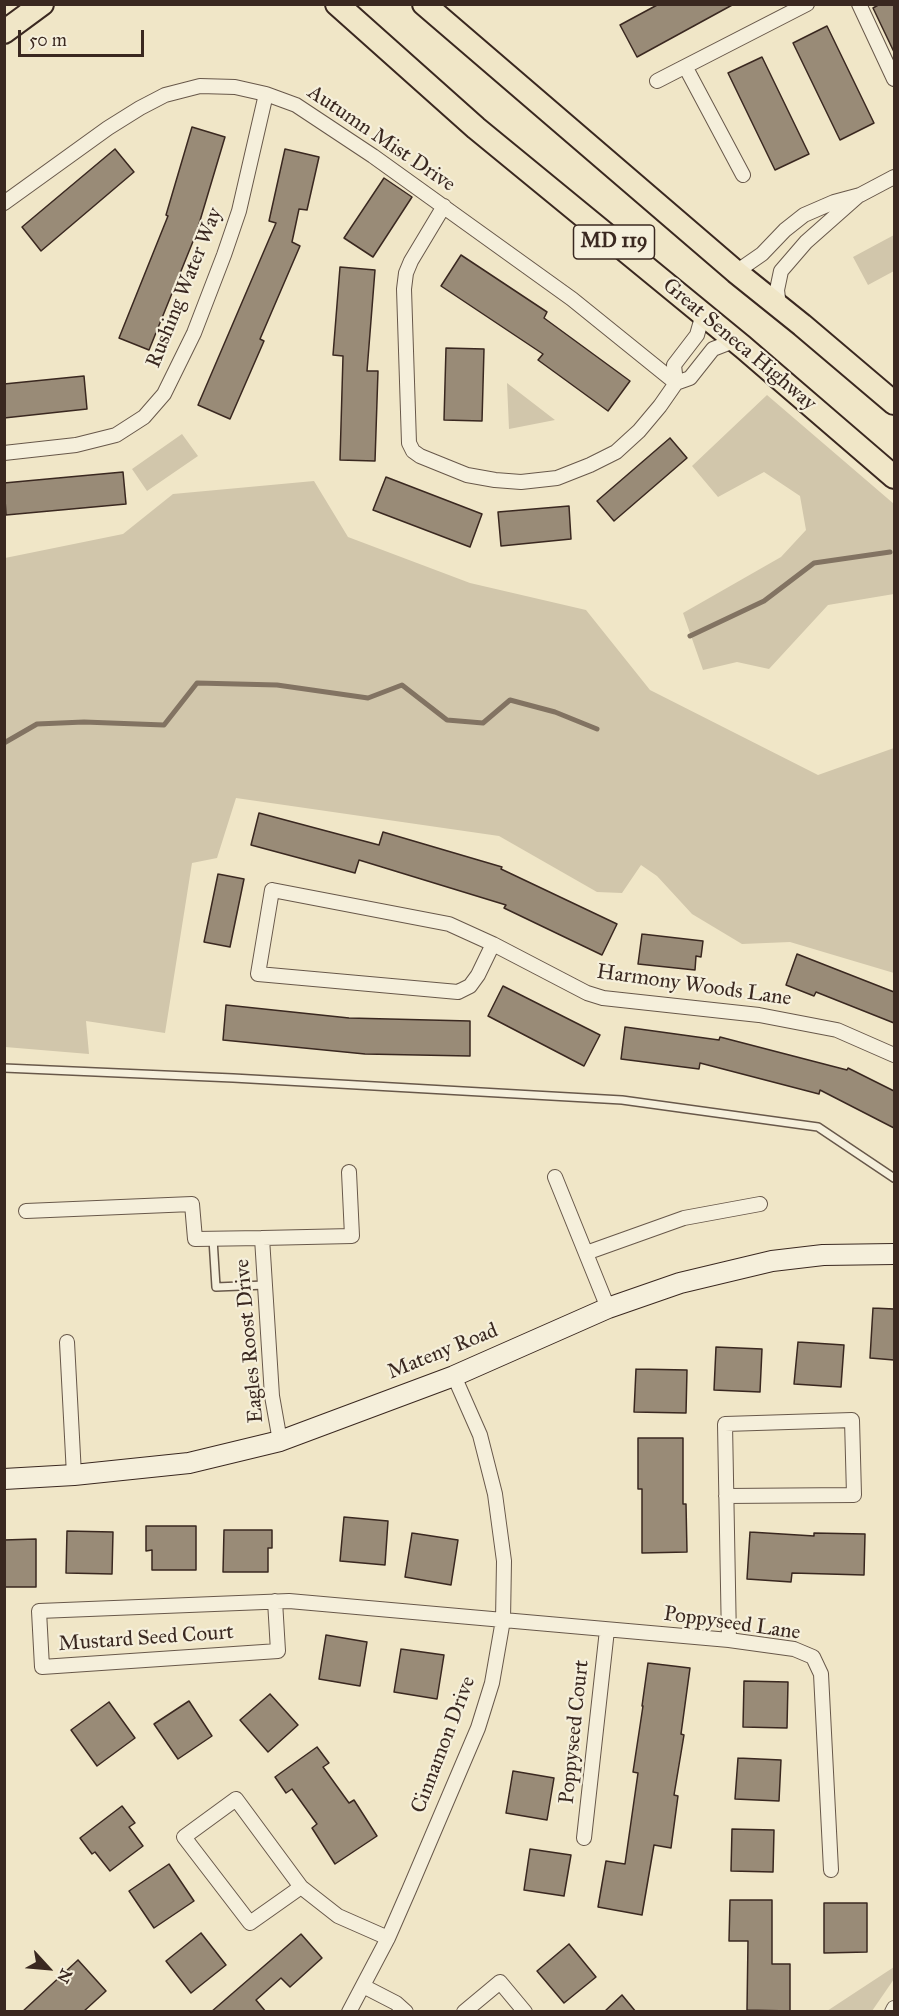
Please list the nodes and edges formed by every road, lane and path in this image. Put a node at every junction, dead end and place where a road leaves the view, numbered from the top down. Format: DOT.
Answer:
graph roads {
  1 [pos="42,4"];
  2 [pos="337,4"];
  3 [pos="423,4"];
  4 [pos="807,4"];
  5 [pos="859,4"];
  6 [pos="4,32"];
  7 [pos="686,68"];
  8 [pos="893,74"];
  9 [pos="657,81"];
  10 [pos="266,94"];
  11 [pos="743,175"];
  12 [pos="894,177"];
  13 [pos="860,195"];
  14 [pos="4,203"];
  15 [pos="444,206"];
  16 [pos="736,272"];
  17 [pos="778,306"];
  18 [pos="701,313"];
  19 [pos="743,347"];
  20 [pos="676,383"];
  21 [pos="894,403"];
  22 [pos="4,453"];
  23 [pos="894,477"];
  24 [pos="493,944"];
  25 [pos="894,1055"];
  26 [pos="4,1068"];
  27 [pos="349,1172"];
  28 [pos="555,1177"];
  29 [pos="894,1178"];
  30 [pos="760,1204"];
  31 [pos="26,1211"];
  32 [pos="262,1238"];
  33 [pos="213,1239"];
  34 [pos="586,1253"];
  35 [pos="894,1254"];
  36 [pos="265,1285"];
  37 [pos="608,1308"];
  38 [pos="67,1342"];
  39 [pos="454,1376"];
  40 [pos="280,1441"];
  41 [pos="74,1475"];
  42 [pos="4,1479"];
  43 [pos="726,1496"];
  44 [pos="274,1601"];
  45 [pos="503,1620"];
  46 [pos="607,1630"];
  47 [pos="729,1640"];
  48 [pos="584,1838"];
  49 [pos="831,1870"];
  50 [pos="301,1887"];
  51 [pos="388,1938"];
  52 [pos="363,1986"];
  53 [pos="349,2012"];
  54 [pos="406,2012"];
  55 [pos="464,2012"];
  56 [pos="525,2012"];
  1 -- 6 [label="main road"];
  2 -- 18 [label="main road, Great Seneca Highway / MD 119"];
  3 -- 16 [label="main road, MD 119"];
  4 -- 7 [label="street"];
  5 -- 8 [label="street"];
  7 -- 9 [label="street"];
  7 -- 11 [label="street"];
  10 -- 14 [label="street, Autumn Mist Drive"];
  10 -- 15 [label="street, Autumn Mist Drive"];
  10 -- 22 [label="street, Rushing Water Way"];
  12 -- 13 [label="street"];
  13 -- 16 [label="street"];
  13 -- 17 [label="street"];
  15 -- 20 [label="street, Autumn Mist Drive"];
  15 -- 20 [label="street"];
  16 -- 17 [label="main road, MD 119"];
  17 -- 21 [label="main road, MD 119"];
  18 -- 19 [label="main road, Great Seneca Highway / MD 119"];
  18 -- 20 [label="street"];
  19 -- 20 [label="street"];
  19 -- 23 [label="main road, Great Seneca Highway / MD 119"];
  24 -- 24 [label="street, Harmony Woods Lane"];
  24 -- 25 [label="street, Harmony Woods Lane"];
  26 -- 29 [label="lane"];
  27 -- 32 [label="street, Eagles Roost Drive"];
  28 -- 34 [label="street"];
  30 -- 34 [label="street"];
  31 -- 33 [label="street, Eagles Roost Drive"];
  32 -- 33 [label="street, Eagles Roost Drive"];
  32 -- 36 [label="street, Eagles Roost Drive"];
  33 -- 36 [label="lane"];
  34 -- 37 [label="street"];
  35 -- 37 [label="street, Mateny Road"];
  36 -- 40 [label="street, Eagles Roost Drive"];
  37 -- 39 [label="street, Mateny Road"];
  38 -- 41 [label="street"];
  39 -- 40 [label="street, Mateny Road"];
  39 -- 45 [label="street, Cinnamon Drive"];
  40 -- 41 [label="street, Mateny Road"];
  41 -- 42 [label="street, Mateny Road"];
  43 -- 43 [label="street"];
  43 -- 47 [label="street"];
  44 -- 44 [label="street, Mustard Seed Court"];
  44 -- 45 [label="street, Mustard Seed Court"];
  45 -- 46 [label="street, Poppyseed Lane"];
  45 -- 51 [label="street, Cinnamon Drive"];
  46 -- 47 [label="street, Poppyseed Lane"];
  46 -- 48 [label="street, Poppyseed Court"];
  47 -- 49 [label="street, Poppyseed Lane"];
  50 -- 50 [label="street"];
  50 -- 51 [label="street"];
  51 -- 52 [label="street, Cinnamon Drive"];
  52 -- 53 [label="street, Cinnamon Drive"];
  52 -- 54 [label="street"];
  55 -- 56 [label="street"];
}
